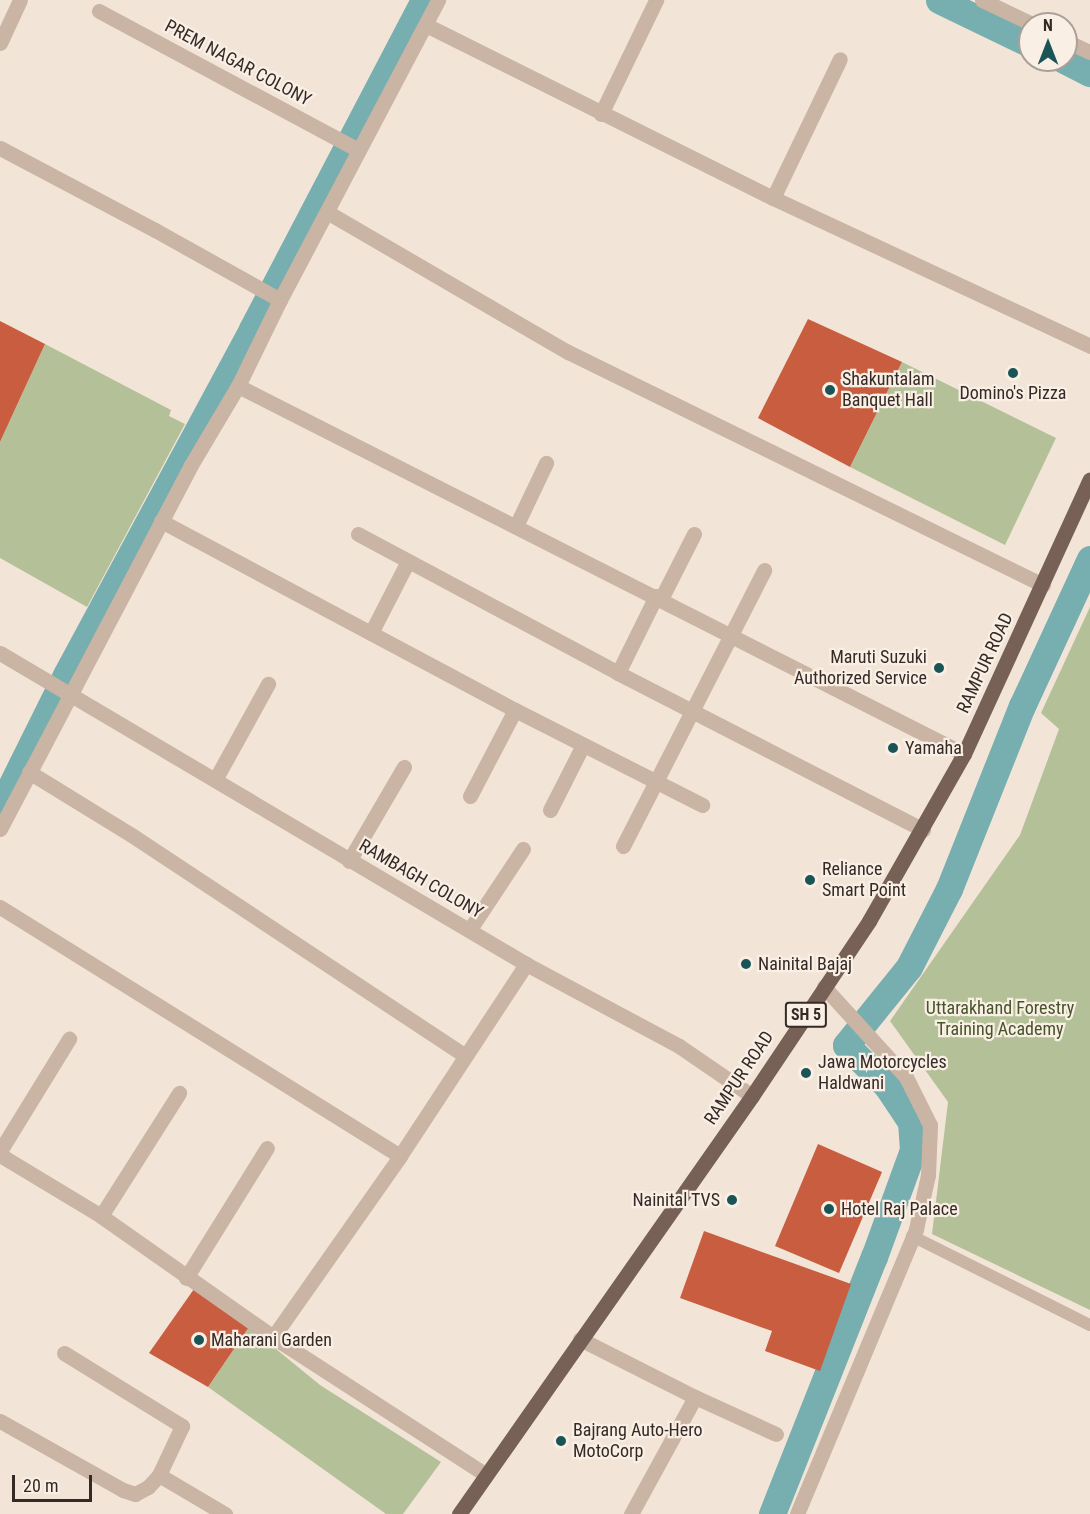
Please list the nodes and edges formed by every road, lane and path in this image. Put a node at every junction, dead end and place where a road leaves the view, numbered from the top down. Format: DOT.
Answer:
graph roads {
  1 [pos="20,0"];
  2 [pos="438,0"];
  3 [pos="656,0"];
  4 [pos="982,0"];
  5 [pos="99,11"];
  6 [pos="1018,17"];
  7 [pos="426,25"];
  8 [pos="0,43"];
  9 [pos="840,59"];
  10 [pos="601,114"];
  11 [pos="350,145"];
  12 [pos="0,148"];
  13 [pos="773,198"];
  14 [pos="327,212"];
  15 [pos="273,295"];
  16 [pos="1090,346"];
  17 [pos="238,386"];
  18 [pos="546,463"];
  19 [pos="1090,479"];
  20 [pos="161,521"];
  21 [pos="516,526"];
  22 [pos="358,534"];
  23 [pos="694,534"];
  24 [pos="408,561"];
  25 [pos="764,570"];
  26 [pos="1043,585"];
  27 [pos="659,598"];
  28 [pos="371,633"];
  29 [pos="729,635"];
  30 [pos="0,653"];
  31 [pos="618,673"];
  32 [pos="268,684"];
  33 [pos="68,694"];
  34 [pos="515,710"];
  35 [pos="691,711"];
  36 [pos="583,745"];
  37 [pos="964,754"];
  38 [pos="404,767"];
  39 [pos="29,772"];
  40 [pos="215,780"];
  41 [pos="655,782"];
  42 [pos="470,796"];
  43 [pos="702,805"];
  44 [pos="550,810"];
  45 [pos="0,829"];
  46 [pos="923,830"];
  47 [pos="623,846"];
  48 [pos="522,849"];
  49 [pos="348,861"];
  50 [pos="0,907"];
  51 [pos="470,929"];
  52 [pos="526,964"];
  53 [pos="824,987"];
  54 [pos="69,1039"];
  55 [pos="464,1055"];
  56 [pos="179,1093"];
  57 [pos="752,1096"];
  58 [pos="267,1148"];
  59 [pos="0,1153"];
  60 [pos="400,1156"];
  61 [pos="101,1216"];
  62 [pos="912,1236"];
  63 [pos="186,1278"];
  64 [pos="1090,1325"];
  65 [pos="273,1336"];
  66 [pos="580,1339"];
  67 [pos="64,1353"];
  68 [pos="695,1397"];
  69 [pos="0,1421"];
  70 [pos="776,1434"];
  71 [pos="159,1475"];
  72 [pos="486,1475"];
  73 [pos="225,1514"];
  74 [pos="459,1514"];
  75 [pos="631,1514"];
  76 [pos="797,1514"];
  1 -- 8 [label="street"];
  2 -- 7 [label="street"];
  3 -- 10 [label="street"];
  4 -- 6 [label="street"];
  5 -- 11 [label="street, PREM NAGAR COLONY"];
  7 -- 10 [label="street"];
  7 -- 11 [label="street"];
  9 -- 13 [label="street"];
  10 -- 13 [label="street"];
  11 -- 14 [label="street"];
  12 -- 15 [label="street"];
  13 -- 16 [label="street"];
  14 -- 15 [label="street"];
  14 -- 26 [label="street"];
  15 -- 17 [label="street"];
  17 -- 20 [label="street"];
  17 -- 21 [label="street"];
  18 -- 21 [label="street"];
  19 -- 26 [label="main road, RAMPUR ROAD / SH 5"];
  20 -- 28 [label="street"];
  20 -- 33 [label="street"];
  21 -- 27 [label="street"];
  22 -- 24 [label="street"];
  23 -- 27 [label="street"];
  24 -- 28 [label="street"];
  24 -- 31 [label="street"];
  25 -- 29 [label="street"];
  26 -- 37 [label="main road, RAMPUR ROAD / SH 5"];
  27 -- 29 [label="street"];
  27 -- 31 [label="street"];
  28 -- 34 [label="street"];
  29 -- 35 [label="street"];
  29 -- 37 [label="street"];
  30 -- 33 [label="street, RAMBAGH COLONY"];
  31 -- 35 [label="street"];
  32 -- 40 [label="street"];
  33 -- 39 [label="street"];
  33 -- 40 [label="street, RAMBAGH COLONY"];
  34 -- 36 [label="street"];
  34 -- 42 [label="street"];
  35 -- 41 [label="street"];
  35 -- 46 [label="street"];
  36 -- 41 [label="street"];
  36 -- 44 [label="street"];
  37 -- 46 [label="main road, RAMPUR ROAD / SH 5"];
  38 -- 49 [label="street"];
  39 -- 45 [label="street"];
  39 -- 55 [label="street"];
  40 -- 49 [label="street, RAMBAGH COLONY"];
  41 -- 43 [label="street"];
  41 -- 47 [label="street"];
  46 -- 53 [label="main road, RAMPUR ROAD / SH 5"];
  48 -- 51 [label="street"];
  49 -- 51 [label="street, RAMBAGH COLONY"];
  50 -- 60 [label="street"];
  51 -- 52 [label="street, RAMBAGH COLONY"];
  52 -- 55 [label="street"];
  52 -- 57 [label="street, RAMBAGH COLONY"];
  53 -- 57 [label="main road, RAMPUR ROAD / SH 5"];
  53 -- 62 [label="street"];
  54 -- 59 [label="street"];
  55 -- 60 [label="street"];
  56 -- 61 [label="street"];
  57 -- 66 [label="main road, RAMPUR ROAD / SH 5"];
  58 -- 63 [label="street"];
  59 -- 61 [label="street"];
  60 -- 65 [label="street"];
  61 -- 63 [label="street"];
  62 -- 64 [label="lane"];
  62 -- 76 [label="street"];
  63 -- 65 [label="street"];
  65 -- 72 [label="street"];
  66 -- 68 [label="street"];
  66 -- 72 [label="main road, RAMPUR ROAD / SH 5"];
  67 -- 71 [label="street"];
  68 -- 70 [label="street"];
  68 -- 75 [label="street"];
  69 -- 71 [label="street"];
  71 -- 73 [label="street"];
  72 -- 74 [label="main road, RAMPUR ROAD / SH 5"];
}
